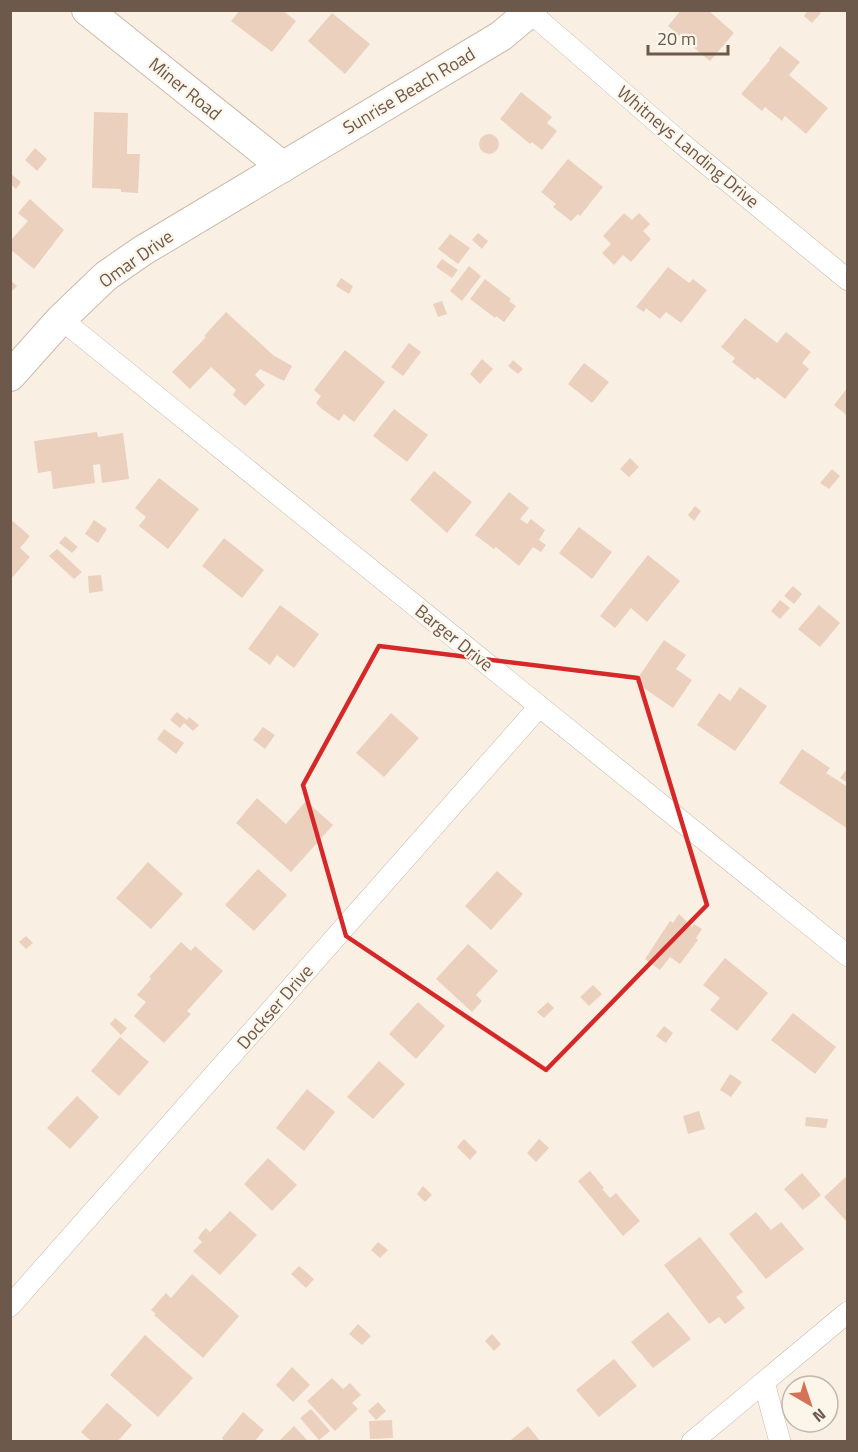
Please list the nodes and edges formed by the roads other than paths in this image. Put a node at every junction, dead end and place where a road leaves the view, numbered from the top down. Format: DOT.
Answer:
graph roads {
  1 [pos="87,10"];
  2 [pos="532,12"];
  3 [pos="283,167"];
  4 [pos="848,280"];
  5 [pos="62,319"];
  6 [pos="10,376"];
  7 [pos="539,707"];
  8 [pos="848,957"];
  9 [pos="10,1306"];
  10 [pos="848,1312"];
  11 [pos="764,1382"];
  12 [pos="692,1442"];
  13 [pos="780,1442"];
  1 -- 3 [label="street, Miner Road"];
  2 -- 3 [label="street, Sunrise Beach Road"];
  2 -- 4 [label="street, Whitneys Landing Drive"];
  3 -- 5 [label="street, Omar Drive"];
  5 -- 6 [label="street, Omar Drive"];
  5 -- 7 [label="street, Barger Drive"];
  7 -- 8 [label="street, Barger Drive"];
  7 -- 9 [label="street, Dockser Drive"];
  10 -- 11 [label="street"];
  11 -- 12 [label="street"];
  11 -- 13 [label="street"];
}
